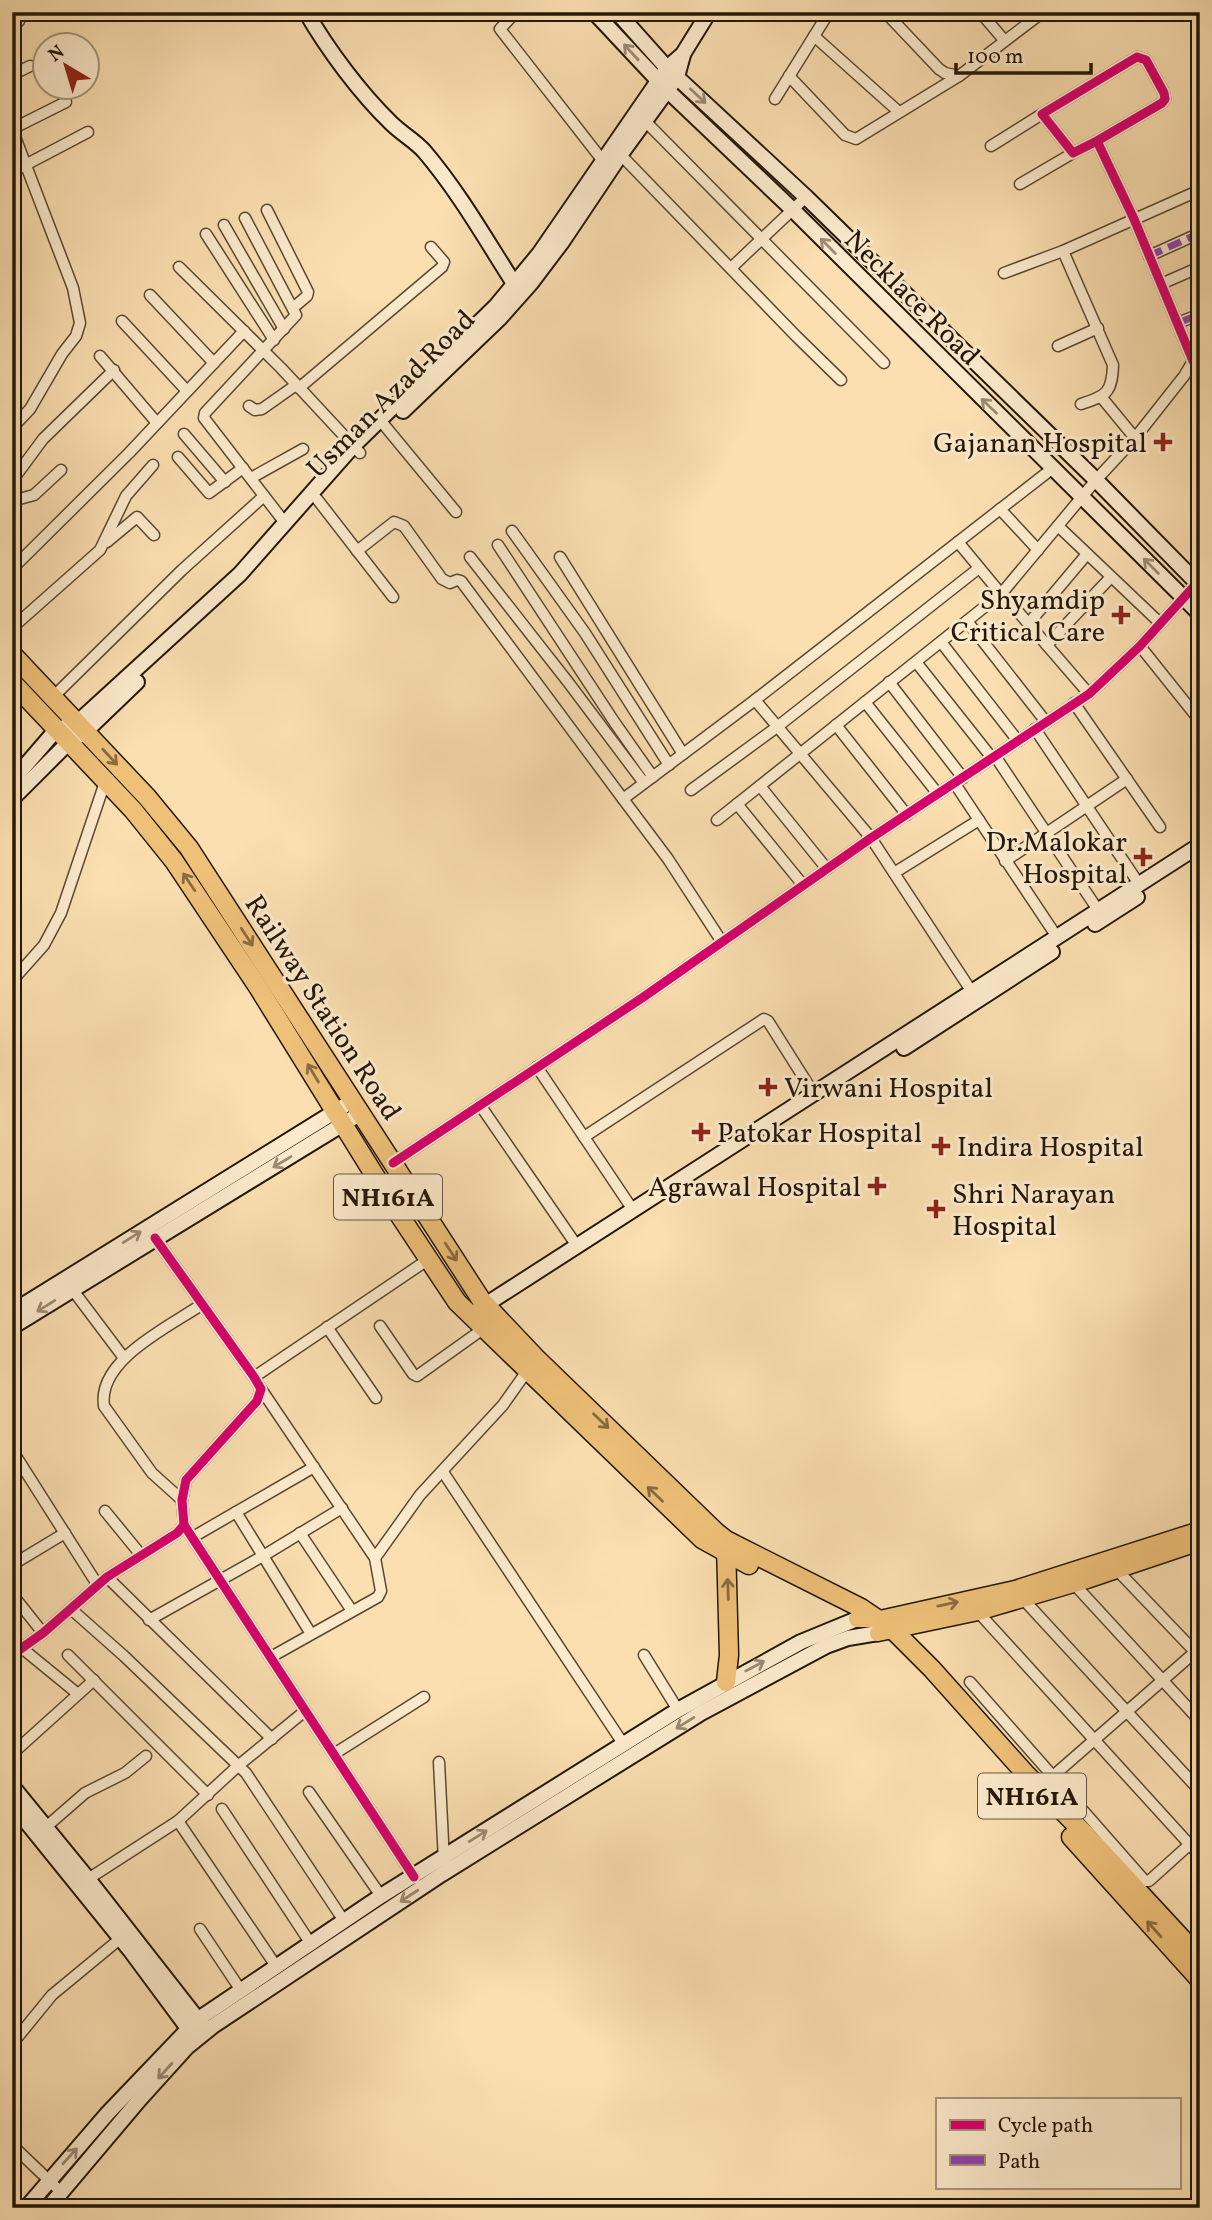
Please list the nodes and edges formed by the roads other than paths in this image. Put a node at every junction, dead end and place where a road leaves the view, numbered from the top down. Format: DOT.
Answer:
graph roads {
  1 [pos="306,12"];
  2 [pos="516,12"];
  3 [pos="594,12"];
  4 [pos="617,12"];
  5 [pos="709,12"];
  6 [pos="829,12"];
  7 [pos="885,12"];
  8 [pos="981,12"];
  9 [pos="1043,12"];
  10 [pos="814,36"];
  11 [pos="1004,40"];
  12 [pos="30,66"];
  13 [pos="672,72"];
  14 [pos="12,75"];
  15 [pos="789,76"];
  16 [pos="959,76"];
  17 [pos="663,86"];
  18 [pos="775,99"];
  19 [pos="66,102"];
  20 [pos="899,113"];
  21 [pos="1042,114"];
  22 [pos="645,121"];
  23 [pos="12,129"];
  24 [pos="88,132"];
  25 [pos="1097,141"];
  26 [pos="991,146"];
  27 [pos="617,150"];
  28 [pos="1073,153"];
  29 [pos="603,161"];
  30 [pos="27,165"];
  31 [pos="12,172"];
  32 [pos="1020,184"];
  33 [pos="1200,190"];
  34 [pos="806,197"];
  35 [pos="793,210"];
  36 [pos="267,211"];
  37 [pos="245,218"];
  38 [pos="1134,219"];
  39 [pos="224,225"];
  40 [pos="1200,233"];
  41 [pos="206,234"];
  42 [pos="761,240"];
  43 [pos="431,247"];
  44 [pos="1063,251"];
  45 [pos="1149,256"];
  46 [pos="179,267"];
  47 [pos="1200,267"];
  48 [pos="732,268"];
  49 [pos="1004,273"];
  50 [pos="1161,284"];
  51 [pos="515,285"];
  52 [pos="150,295"];
  53 [pos="294,307"];
  54 [pos="1200,314"];
  55 [pos="122,321"];
  56 [pos="1178,323"];
  57 [pos="1098,328"];
  58 [pos="284,329"];
  59 [pos="244,331"];
  60 [pos="274,340"];
  61 [pos="1058,346"];
  62 [pos="264,351"];
  63 [pos="100,356"];
  64 [pos="1196,359"];
  65 [pos="214,363"];
  66 [pos="884,363"];
  67 [pos="114,370"];
  68 [pos="841,380"];
  69 [pos="298,386"];
  70 [pos="187,391"];
  71 [pos="1102,398"];
  72 [pos="1081,404"];
  73 [pos="248,406"];
  74 [pos="157,423"];
  75 [pos="383,424"];
  76 [pos="12,428"];
  77 [pos="184,434"];
  78 [pos="1135,438"];
  79 [pos="303,449"];
  80 [pos="357,450"];
  81 [pos="178,457"];
  82 [pos="153,466"];
  83 [pos="243,468"];
  84 [pos="1053,468"];
  85 [pos="61,470"];
  86 [pos="251,478"];
  87 [pos="1096,480"];
  88 [pos="12,481"];
  89 [pos="225,482"];
  90 [pos="264,496"];
  91 [pos="1083,496"];
  92 [pos="317,499"];
  93 [pos="12,500"];
  94 [pos="1000,509"];
  95 [pos="456,512"];
  96 [pos="285,523"];
  97 [pos="1058,526"];
  98 [pos="512,531"];
  99 [pos="154,535"];
  100 [pos="958,542"];
  101 [pos="104,545"];
  102 [pos="498,545"];
  103 [pos="1038,550"];
  104 [pos="357,551"];
  105 [pos="1087,554"];
  106 [pos="470,557"];
  107 [pos="560,557"];
  108 [pos="979,568"];
  109 [pos="12,569"];
  110 [pos="1111,577"];
  111 [pos="1198,585"];
  112 [pos="1001,593"];
  113 [pos="393,597"];
  114 [pos="1183,598"];
  115 [pos="1200,614"];
  116 [pos="967,621"];
  117 [pos="1028,623"];
  118 [pos="1160,623"];
  119 [pos="12,628"];
  120 [pos="941,642"];
  121 [pos="1047,645"];
  122 [pos="1140,646"];
  123 [pos="12,654"];
  124 [pos="916,662"];
  125 [pos="12,682"];
  126 [pos="890,682"];
  127 [pos="1089,694"];
  128 [pos="53,697"];
  129 [pos="755,700"];
  130 [pos="865,702"];
  131 [pos="1074,703"];
  132 [pos="1200,721"];
  133 [pos="1046,722"];
  134 [pos="835,725"];
  135 [pos="81,727"];
  136 [pos="777,727"];
  137 [pos="1035,729"];
  138 [pos="62,737"];
  139 [pos="1018,741"];
  140 [pos="683,754"];
  141 [pos="799,755"];
  142 [pos="994,757"];
  143 [pos="669,765"];
  144 [pos="1127,779"];
  145 [pos="648,780"];
  146 [pos="12,781"];
  147 [pos="959,781"];
  148 [pos="105,782"];
  149 [pos="760,786"];
  150 [pos="691,790"];
  151 [pos="939,794"];
  152 [pos="12,799"];
  153 [pos="623,799"];
  154 [pos="737,804"];
  155 [pos="1087,806"];
  156 [pos="906,815"];
  157 [pos="717,820"];
  158 [pos="979,821"];
  159 [pos="1160,827"];
  160 [pos="1046,832"];
  161 [pos="871,838"];
  162 [pos="1200,845"];
  163 [pos="1200,856"];
  164 [pos="1005,861"];
  165 [pos="827,869"];
  166 [pos="894,873"];
  167 [pos="1139,884"];
  168 [pos="803,885"];
  169 [pos="1101,914"];
  170 [pos="1058,937"];
  171 [pos="722,942"];
  172 [pos="12,981"];
  173 [pos="972,992"];
  174 [pos="537,1067"];
  175 [pos="814,1094"];
  176 [pos="480,1105"];
  177 [pos="357,1107"];
  178 [pos="340,1118"];
  179 [pos="584,1137"];
  180 [pos="393,1163"];
  181 [pos="633,1210"];
  182 [pos="155,1238"];
  183 [pos="577,1246"];
  184 [pos="429,1259"];
  185 [pos="68,1284"];
  186 [pos="201,1305"];
  187 [pos="489,1308"];
  188 [pos="12,1312"];
  189 [pos="476,1322"];
  190 [pos="380,1326"];
  191 [pos="12,1327"];
  192 [pos="327,1327"];
  193 [pos="124,1358"];
  194 [pos="527,1371"];
  195 [pos="254,1377"];
  196 [pos="261,1390"];
  197 [pos="376,1398"];
  198 [pos="12,1450"];
  199 [pos="314,1467"];
  200 [pos="443,1472"];
  201 [pos="183,1500"];
  202 [pos="342,1508"];
  203 [pos="105,1511"];
  204 [pos="236,1512"];
  205 [pos="184,1525"];
  206 [pos="1200,1530"];
  207 [pos="65,1533"];
  208 [pos="300,1533"];
  209 [pos="193,1537"];
  210 [pos="1200,1542"];
  211 [pos="726,1547"];
  212 [pos="141,1555"];
  213 [pos="263,1556"];
  214 [pos="374,1558"];
  215 [pos="12,1565"];
  216 [pos="1117,1570"];
  217 [pos="107,1577"];
  218 [pos="220,1579"];
  219 [pos="97,1584"];
  220 [pos="1074,1584"];
  221 [pos="12,1594"];
  222 [pos="1023,1599"];
  223 [pos="71,1609"];
  224 [pos="352,1611"];
  225 [pos="978,1612"];
  226 [pos="857,1619"];
  227 [pos="149,1620"];
  228 [pos="884,1627"];
  229 [pos="43,1633"];
  230 [pos="311,1634"];
  231 [pos="23,1649"];
  232 [pos="1197,1654"];
  233 [pos="68,1655"];
  234 [pos="644,1655"];
  235 [pos="12,1656"];
  236 [pos="271,1657"];
  237 [pos="94,1680"];
  238 [pos="1161,1680"];
  239 [pos="726,1682"];
  240 [pos="970,1682"];
  241 [pos="78,1694"];
  242 [pos="424,1697"];
  243 [pos="678,1710"];
  244 [pos="305,1711"];
  245 [pos="1126,1711"];
  246 [pos="1200,1721"];
  247 [pos="272,1739"];
  248 [pos="1095,1739"];
  249 [pos="624,1745"];
  250 [pos="12,1754"];
  251 [pos="334,1755"];
  252 [pos="146,1756"];
  253 [pos="439,1762"];
  254 [pos="239,1765"];
  255 [pos="1053,1776"];
  256 [pos="12,1786"];
  257 [pos="1200,1791"];
  258 [pos="309,1792"];
  259 [pos="208,1795"];
  260 [pos="12,1804"];
  261 [pos="222,1809"];
  262 [pos="178,1821"];
  263 [pos="46,1827"];
  264 [pos="1200,1835"];
  265 [pos="1189,1844"];
  266 [pos="1200,1856"];
  267 [pos="444,1865"];
  268 [pos="414,1877"];
  269 [pos="83,1882"];
  270 [pos="382,1896"];
  271 [pos="344,1921"];
  272 [pos="200,1929"];
  273 [pos="121,1938"];
  274 [pos="311,1944"];
  275 [pos="1200,1958"];
  276 [pos="276,1966"];
  277 [pos="1200,1980"];
  278 [pos="240,1989"];
  279 [pos="197,2029"];
  280 [pos="12,2044"];
  281 [pos="12,2145"];
  282 [pos="48,2181"];
  283 [pos="61,2192"];
  284 [pos="26,2208"];
  285 [pos="48,2208"];
  1 -- 51 [label="main road"];
  2 -- 29 [label="street"];
  17 -- 3 [label="main road, Necklace Road, one-way"];
  4 -- 13 [label="main road, Necklace Road"];
  5 -- 13 [label="main road, Usman Azad Road"];
  6 -- 10 [label="street"];
  7 -- 16 [label="street"];
  8 -- 11 [label="street"];
  9 -- 11 [label="street"];
  10 -- 15 [label="street"];
  10 -- 20 [label="street"];
  11 -- 16 [label="street"];
  12 -- 14 [label="street"];
  13 -- 17 [label="main road, Usman Azad Road"];
  13 -- 34 [label="main road, Necklace Road, one-way"];
  15 -- 18 [label="street"];
  15 -- 20 [label="street"];
  16 -- 20 [label="street"];
  17 -- 22 [label="main road, Usman Azad Road"];
  17 -- 27 [label="main road, Usman Azad Road"];
  17 -- 35 [label="main road, Necklace Road"];
  19 -- 23 [label="street"];
  21 -- 25 [label="street"];
  21 -- 26 [label="street"];
  21 -- 28 [label="street"];
  22 -- 27 [label="main road, Usman Azad Road"];
  22 -- 42 [label="street"];
  23 -- 30 [label="street"];
  24 -- 30 [label="street"];
  25 -- 28 [label="street"];
  25 -- 38 [label="street"];
  27 -- 29 [label="main road, Usman Azad Road"];
  27 -- 48 [label="street"];
  27 -- 75 [label="main road, Usman Azad Road"];
  28 -- 32 [label="street"];
  29 -- 51 [label="main road, Usman Azad Road"];
  30 -- 31 [label="street"];
  30 -- 76 [label="street"];
  33 -- 38 [label="street"];
  34 -- 35 [label="street"];
  34 -- 87 [label="main road, Necklace Road"];
  35 -- 42 [label="street"];
  84 -- 35 [label="main road, Necklace Road, one-way"];
  36 -- 53 [label="street"];
  37 -- 53 [label="street"];
  38 -- 44 [label="street"];
  38 -- 45 [label="street"];
  39 -- 58 [label="street"];
  40 -- 45 [label="street"];
  41 -- 60 [label="street"];
  42 -- 48 [label="street"];
  42 -- 66 [label="street"];
  43 -- 69 [label="street"];
  44 -- 49 [label="street"];
  44 -- 57 [label="street"];
  45 -- 50 [label="street"];
  46 -- 59 [label="street"];
  47 -- 50 [label="street"];
  48 -- 68 [label="street"];
  50 -- 56 [label="street"];
  51 -- 75 [label="main road, Usman Azad Road"];
  52 -- 65 [label="street"];
  53 -- 58 [label="street"];
  54 -- 56 [label="street"];
  55 -- 70 [label="street"];
  56 -- 64 [label="street"];
  57 -- 61 [label="street"];
  57 -- 71 [label="street"];
  58 -- 60 [label="street"];
  59 -- 62 [label="street"];
  59 -- 65 [label="street"];
  60 -- 62 [label="street"];
  62 -- 69 [label="street"];
  62 -- 83 [label="street"];
  63 -- 67 [label="street"];
  64 -- 78 [label="street"];
  65 -- 70 [label="street"];
  67 -- 74 [label="street"];
  67 -- 88 [label="street"];
  69 -- 73 [label="street"];
  69 -- 80 [label="street"];
  70 -- 74 [label="street"];
  71 -- 72 [label="street"];
  71 -- 78 [label="street"];
  74 -- 109 [label="street"];
  75 -- 80 [label="main road, Usman Azad Road"];
  75 -- 95 [label="street"];
  77 -- 89 [label="street"];
  78 -- 87 [label="street"];
  79 -- 86 [label="street"];
  80 -- 92 [label="main road, Usman Azad Road"];
  80 -- 96 [label="main road, Usman Azad Road"];
  81 -- 89 [label="street"];
  82 -- 101 [label="street"];
  83 -- 86 [label="street"];
  83 -- 89 [label="street"];
  84 -- 91 [label="main road, Necklace Road"];
  84 -- 94 [label="street"];
  85 -- 93 [label="street"];
  86 -- 90 [label="street"];
  87 -- 91 [label="street"];
  87 -- 111 [label="main road, Necklace Road"];
  90 -- 96 [label="street"];
  90 -- 128 [label="street"];
  91 -- 97 [label="street"];
  114 -- 91 [label="main road, Necklace Road, one-way"];
  92 -- 104 [label="street"];
  92 -- 135 [label="main road, Usman Azad Road"];
  94 -- 100 [label="street"];
  94 -- 103 [label="street"];
  96 -- 135 [label="main road, Usman Azad Road"];
  97 -- 103 [label="street"];
  97 -- 105 [label="street"];
  98 -- 143 [label="street"];
  99 -- 101 [label="street"];
  100 -- 108 [label="street"];
  100 -- 129 [label="street"];
  101 -- 119 [label="street"];
  102 -- 145 [label="street"];
  103 -- 112 [label="street"];
  104 -- 113 [label="street"];
  104 -- 153 [label="street"];
  105 -- 110 [label="street"];
  105 -- 117 [label="street"];
  106 -- 145 [label="street"];
  107 -- 140 [label="street"];
  108 -- 112 [label="street"];
  108 -- 136 [label="street"];
  110 -- 118 [label="street"];
  110 -- 121 [label="street"];
  111 -- 114 [label="street"];
  112 -- 116 [label="street"];
  112 -- 117 [label="street"];
  114 -- 115 [label="main road, Necklace Road"];
  114 -- 118 [label="street"];
  116 -- 120 [label="street"];
  116 -- 133 [label="street"];
  117 -- 121 [label="street"];
  118 -- 122 [label="street"];
  120 -- 124 [label="street"];
  120 -- 139 [label="street"];
  121 -- 127 [label="street"];
  122 -- 127 [label="street"];
  122 -- 132 [label="street"];
  123 -- 128 [label="highway, Railway Station Road / NH161A"];
  124 -- 126 [label="street"];
  124 -- 142 [label="street"];
  125 -- 138 [label="highway, Railway Station Road / NH161A"];
  126 -- 130 [label="street"];
  126 -- 147 [label="street"];
  127 -- 131 [label="street"];
  128 -- 135 [label="highway, Railway Station Road / NH161A"];
  129 -- 136 [label="street"];
  129 -- 140 [label="street"];
  130 -- 134 [label="street"];
  130 -- 151 [label="street"];
  131 -- 133 [label="street"];
  131 -- 144 [label="street"];
  133 -- 137 [label="street"];
  134 -- 141 [label="street"];
  134 -- 156 [label="street"];
  135 -- 138 [label="main road"];
  135 -- 177 [label="highway, Railway Station Road / NH161A, one-way"];
  136 -- 141 [label="street"];
  136 -- 150 [label="street"];
  137 -- 139 [label="street"];
  137 -- 155 [label="street"];
  138 -- 146 [label="main road"];
  138 -- 148 [label="highway, Railway Station Road / NH161A"];
  138 -- 152 [label="main road"];
  139 -- 142 [label="street"];
  140 -- 143 [label="street"];
  141 -- 149 [label="street"];
  141 -- 161 [label="street"];
  142 -- 147 [label="street"];
  142 -- 160 [label="street"];
  143 -- 145 [label="street"];
  144 -- 155 [label="street"];
  144 -- 159 [label="street"];
  145 -- 153 [label="street"];
  147 -- 151 [label="street"];
  147 -- 158 [label="street"];
  148 -- 172 [label="street"];
  178 -- 148 [label="highway, Railway Station Road / NH161A, one-way"];
  149 -- 154 [label="street"];
  149 -- 165 [label="street"];
  151 -- 156 [label="street"];
  153 -- 171 [label="street"];
  154 -- 157 [label="street"];
  154 -- 168 [label="street"];
  155 -- 160 [label="street"];
  155 -- 167 [label="street"];
  156 -- 161 [label="street"];
  158 -- 164 [label="street"];
  158 -- 166 [label="street"];
  160 -- 164 [label="street"];
  160 -- 169 [label="street"];
  161 -- 165 [label="street"];
  161 -- 166 [label="street"];
  162 -- 167 [label="main road"];
  163 -- 169 [label="main road"];
  164 -- 170 [label="street"];
  165 -- 168 [label="street"];
  166 -- 173 [label="street"];
  167 -- 169 [label="main road"];
  168 -- 171 [label="street"];
  169 -- 170 [label="main road"];
  169 -- 187 [label="main road"];
  170 -- 173 [label="main road"];
  171 -- 174 [label="street"];
  173 -- 175 [label="main road"];
  174 -- 176 [label="street"];
  174 -- 179 [label="street"];
  175 -- 179 [label="street"];
  175 -- 181 [label="main road"];
  176 -- 180 [label="street"];
  176 -- 183 [label="street"];
  177 -- 178 [label="main road"];
  177 -- 180 [label="highway, Railway Station Road / NH161A"];
  178 -- 182 [label="main road, one-way"];
  178 -- 184 [label="highway, Railway Station Road / NH161A"];
  185 -- 178 [label="main road, one-way"];
  179 -- 181 [label="street"];
  180 -- 187 [label="highway, Railway Station Road / NH161A, one-way"];
  181 -- 183 [label="main road"];
  182 -- 185 [label="main road"];
  182 -- 186 [label="street"];
  183 -- 187 [label="main road"];
  184 -- 189 [label="highway, Railway Station Road / NH161A"];
  184 -- 192 [label="street"];
  185 -- 188 [label="main road"];
  185 -- 191 [label="main road, one-way"];
  185 -- 193 [label="street"];
  186 -- 193 [label="street"];
  186 -- 195 [label="street"];
  187 -- 189 [label="main road"];
  187 -- 211 [label="highway, Railway Station Road / NH161A, one-way"];
  189 -- 190 [label="street"];
  189 -- 194 [label="highway, Railway Station Road / NH161A"];
  192 -- 195 [label="street"];
  192 -- 197 [label="street"];
  193 -- 201 [label="street"];
  194 -- 200 [label="street"];
  211 -- 194 [label="highway, Railway Station Road / NH161A, one-way"];
  195 -- 196 [label="street"];
  196 -- 199 [label="street"];
  196 -- 201 [label="street"];
  198 -- 207 [label="street"];
  199 -- 202 [label="street"];
  199 -- 204 [label="street"];
  200 -- 214 [label="street"];
  200 -- 249 [label="street"];
  201 -- 205 [label="street"];
  202 -- 208 [label="street"];
  202 -- 214 [label="street"];
  203 -- 212 [label="street"];
  204 -- 209 [label="street"];
  204 -- 213 [label="street"];
  205 -- 209 [label="street"];
  205 -- 212 [label="street"];
  228 -- 206 [label="main road, one-way"];
  207 -- 215 [label="street"];
  207 -- 219 [label="street"];
  208 -- 213 [label="street"];
  208 -- 224 [label="street"];
  209 -- 218 [label="street"];
  210 -- 216 [label="main road"];
  211 -- 226 [label="highway, Railway Station Road / NH161A"];
  211 -- 228 [label="highway, Railway Station Road / NH161A"];
  239 -- 211 [label="highway, one-way"];
  212 -- 217 [label="street"];
  213 -- 218 [label="street"];
  213 -- 230 [label="street"];
  214 -- 224 [label="street"];
  216 -- 220 [label="main road"];
  216 -- 232 [label="street"];
  217 -- 219 [label="street"];
  217 -- 227 [label="street"];
  218 -- 227 [label="street"];
  218 -- 236 [label="street"];
  219 -- 223 [label="street"];
  220 -- 222 [label="main road"];
  220 -- 238 [label="street"];
  221 -- 229 [label="street"];
  222 -- 225 [label="main road"];
  222 -- 245 [label="street"];
  223 -- 229 [label="street"];
  223 -- 254 [label="street"];
  224 -- 230 [label="street"];
  225 -- 228 [label="main road"];
  225 -- 248 [label="street"];
  226 -- 228 [label="highway, NH161A"];
  239 -- 226 [label="main road, one-way"];
  227 -- 247 [label="street"];
  228 -- 267 [label="main road, one-way"];
  228 -- 275 [label="highway, NH161A"];
  277 -- 228 [label="highway, NH161A, one-way"];
  229 -- 231 [label="street"];
  230 -- 236 [label="street"];
  231 -- 235 [label="street"];
  231 -- 241 [label="street"];
  232 -- 238 [label="street"];
  233 -- 237 [label="street"];
  234 -- 243 [label="street"];
  236 -- 244 [label="street"];
  237 -- 241 [label="street"];
  237 -- 259 [label="street"];
  238 -- 245 [label="street"];
  238 -- 246 [label="street"];
  239 -- 243 [label="main road"];
  240 -- 255 [label="street"];
  241 -- 250 [label="street"];
  242 -- 251 [label="street"];
  243 -- 249 [label="main road"];
  244 -- 247 [label="street"];
  244 -- 251 [label="street"];
  245 -- 248 [label="street"];
  245 -- 257 [label="street"];
  247 -- 254 [label="street"];
  248 -- 255 [label="street"];
  248 -- 265 [label="street"];
  267 -- 249 [label="main road, one-way"];
  251 -- 268 [label="street"];
  252 -- 263 [label="street"];
  253 -- 267 [label="street"];
  254 -- 259 [label="street"];
  254 -- 271 [label="street"];
  255 -- 265 [label="street"];
  256 -- 263 [label="main road"];
  258 -- 270 [label="street"];
  259 -- 262 [label="street"];
  260 -- 269 [label="main road"];
  261 -- 274 [label="street"];
  262 -- 269 [label="street"];
  262 -- 276 [label="street"];
  263 -- 269 [label="main road"];
  264 -- 265 [label="street"];
  265 -- 266 [label="street"];
  267 -- 268 [label="main road"];
  267 -- 279 [label="main road, one-way"];
  268 -- 270 [label="main road"];
  269 -- 273 [label="main road"];
  269 -- 279 [label="main road"];
  270 -- 271 [label="main road"];
  271 -- 274 [label="main road"];
  272 -- 278 [label="street"];
  273 -- 279 [label="main road"];
  273 -- 280 [label="street"];
  274 -- 276 [label="main road"];
  276 -- 278 [label="main road"];
  278 -- 279 [label="main road"];
  282 -- 279 [label="main road, one-way"];
  279 -- 283 [label="main road, one-way"];
  281 -- 282 [label="street"];
  282 -- 283 [label="street"];
  282 -- 284 [label="main road"];
  283 -- 285 [label="main road"];
}
